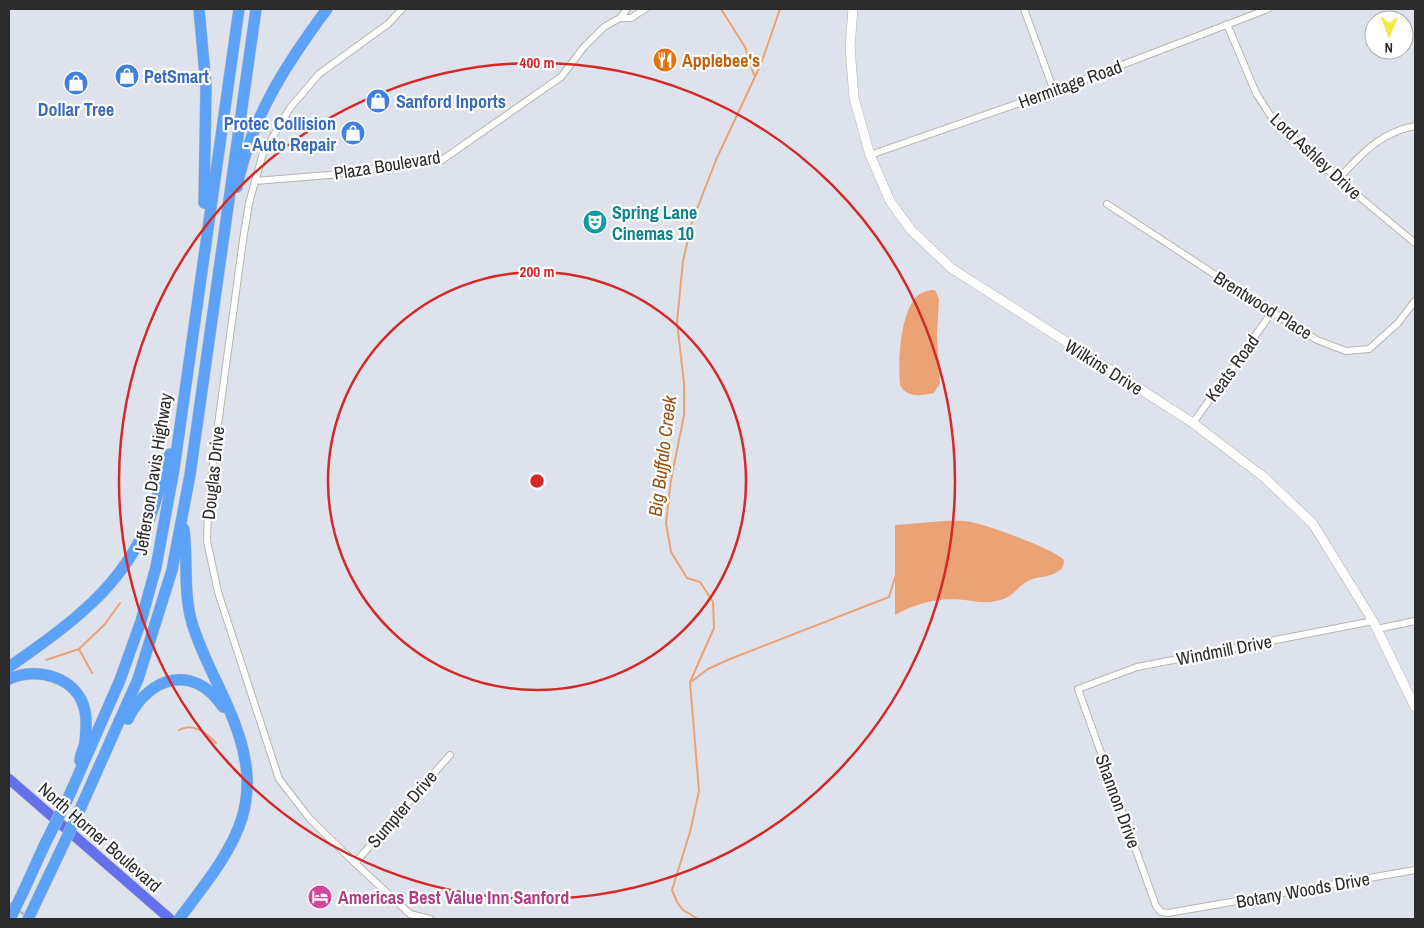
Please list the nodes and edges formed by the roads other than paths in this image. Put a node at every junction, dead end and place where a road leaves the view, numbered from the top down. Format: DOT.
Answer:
graph roads {
  1 [pos="199,9"];
  2 [pos="239,9"];
  3 [pos="256,9"];
  4 [pos="327,9"];
  5 [pos="402,9"];
  6 [pos="627,9"];
  7 [pos="645,9"];
  8 [pos="853,9"];
  9 [pos="1024,9"];
  10 [pos="1268,9"];
  11 [pos="620,18"];
  12 [pos="1227,24"];
  13 [pos="1054,91"];
  14 [pos="1415,126"];
  15 [pos="870,155"];
  16 [pos="1338,179"];
  17 [pos="255,181"];
  18 [pos="1107,204"];
  19 [pos="227,209"];
  20 [pos="1415,243"];
  21 [pos="204,250"];
  22 [pos="1415,301"];
  23 [pos="1272,312"];
  24 [pos="1192,423"];
  25 [pos="178,439"];
  26 [pos="183,515"];
  27 [pos="1415,620"];
  28 [pos="1375,625"];
  29 [pos="9,667"];
  30 [pos="9,679"];
  31 [pos="1078,689"];
  32 [pos="1415,706"];
  33 [pos="234,724"];
  34 [pos="450,755"];
  35 [pos="100,768"];
  36 [pos="81,770"];
  37 [pos="9,779"];
  38 [pos="355,863"];
  39 [pos="1415,870"];
  40 [pos="1161,912"];
  41 [pos="410,914"];
  42 [pos="10,919"];
  43 [pos="28,919"];
  44 [pos="170,919"];
  45 [pos="179,919"];
  46 [pos="406,919"];
  47 [pos="430,919"];
  1 -- 21 [label="highway"];
  2 -- 21 [label="highway, Jefferson Davis Highway"];
  3 -- 19 [label="highway, Jefferson Davis Highway"];
  4 -- 19 [label="highway"];
  5 -- 17 [label="street, Douglas Drive"];
  6 -- 11 [label="street, Plaza Boulevard"];
  7 -- 11 [label="street, Plaza Boulevard"];
  8 -- 15 [label="street, Wilkins Drive"];
  9 -- 13 [label="street"];
  10 -- 12 [label="street, Hermitage Road"];
  11 -- 17 [label="street, Plaza Boulevard"];
  12 -- 13 [label="street, Hermitage Road"];
  12 -- 16 [label="street, Lord Ashley Drive"];
  13 -- 15 [label="street, Hermitage Road"];
  14 -- 16 [label="street"];
  15 -- 24 [label="street, Wilkins Drive"];
  16 -- 20 [label="street, Lord Ashley Drive"];
  17 -- 38 [label="street, Douglas Drive"];
  18 -- 23 [label="street, Brentwood Place"];
  19 -- 26 [label="highway, Jefferson Davis Highway"];
  21 -- 25 [label="highway, Jefferson Davis Highway"];
  22 -- 23 [label="street, Brentwood Place"];
  23 -- 24 [label="street, Keats Road"];
  24 -- 28 [label="street, Wilkins Drive"];
  25 -- 29 [label="highway"];
  25 -- 36 [label="highway, Jefferson Davis Highway"];
  26 -- 33 [label="highway"];
  26 -- 35 [label="highway, Jefferson Davis Highway"];
  27 -- 28 [label="street, Windmill Drive"];
  28 -- 31 [label="street, Windmill Drive"];
  28 -- 32 [label="street, Wilkins Drive"];
  30 -- 36 [label="highway"];
  31 -- 40 [label="street, Shannon Drive"];
  33 -- 35 [label="highway"];
  33 -- 45 [label="highway"];
  34 -- 38 [label="street, Sumpter Drive"];
  35 -- 43 [label="highway, Jefferson Davis Highway, bridge"];
  36 -- 42 [label="highway, Jefferson Davis Highway, bridge"];
  37 -- 44 [label="main road, North Horner Boulevard"];
  38 -- 41 [label="street, Douglas Drive"];
  39 -- 40 [label="street, Botany Woods Drive"];
  41 -- 46 [label="street"];
  41 -- 47 [label="street, Douglas Drive"];
}
